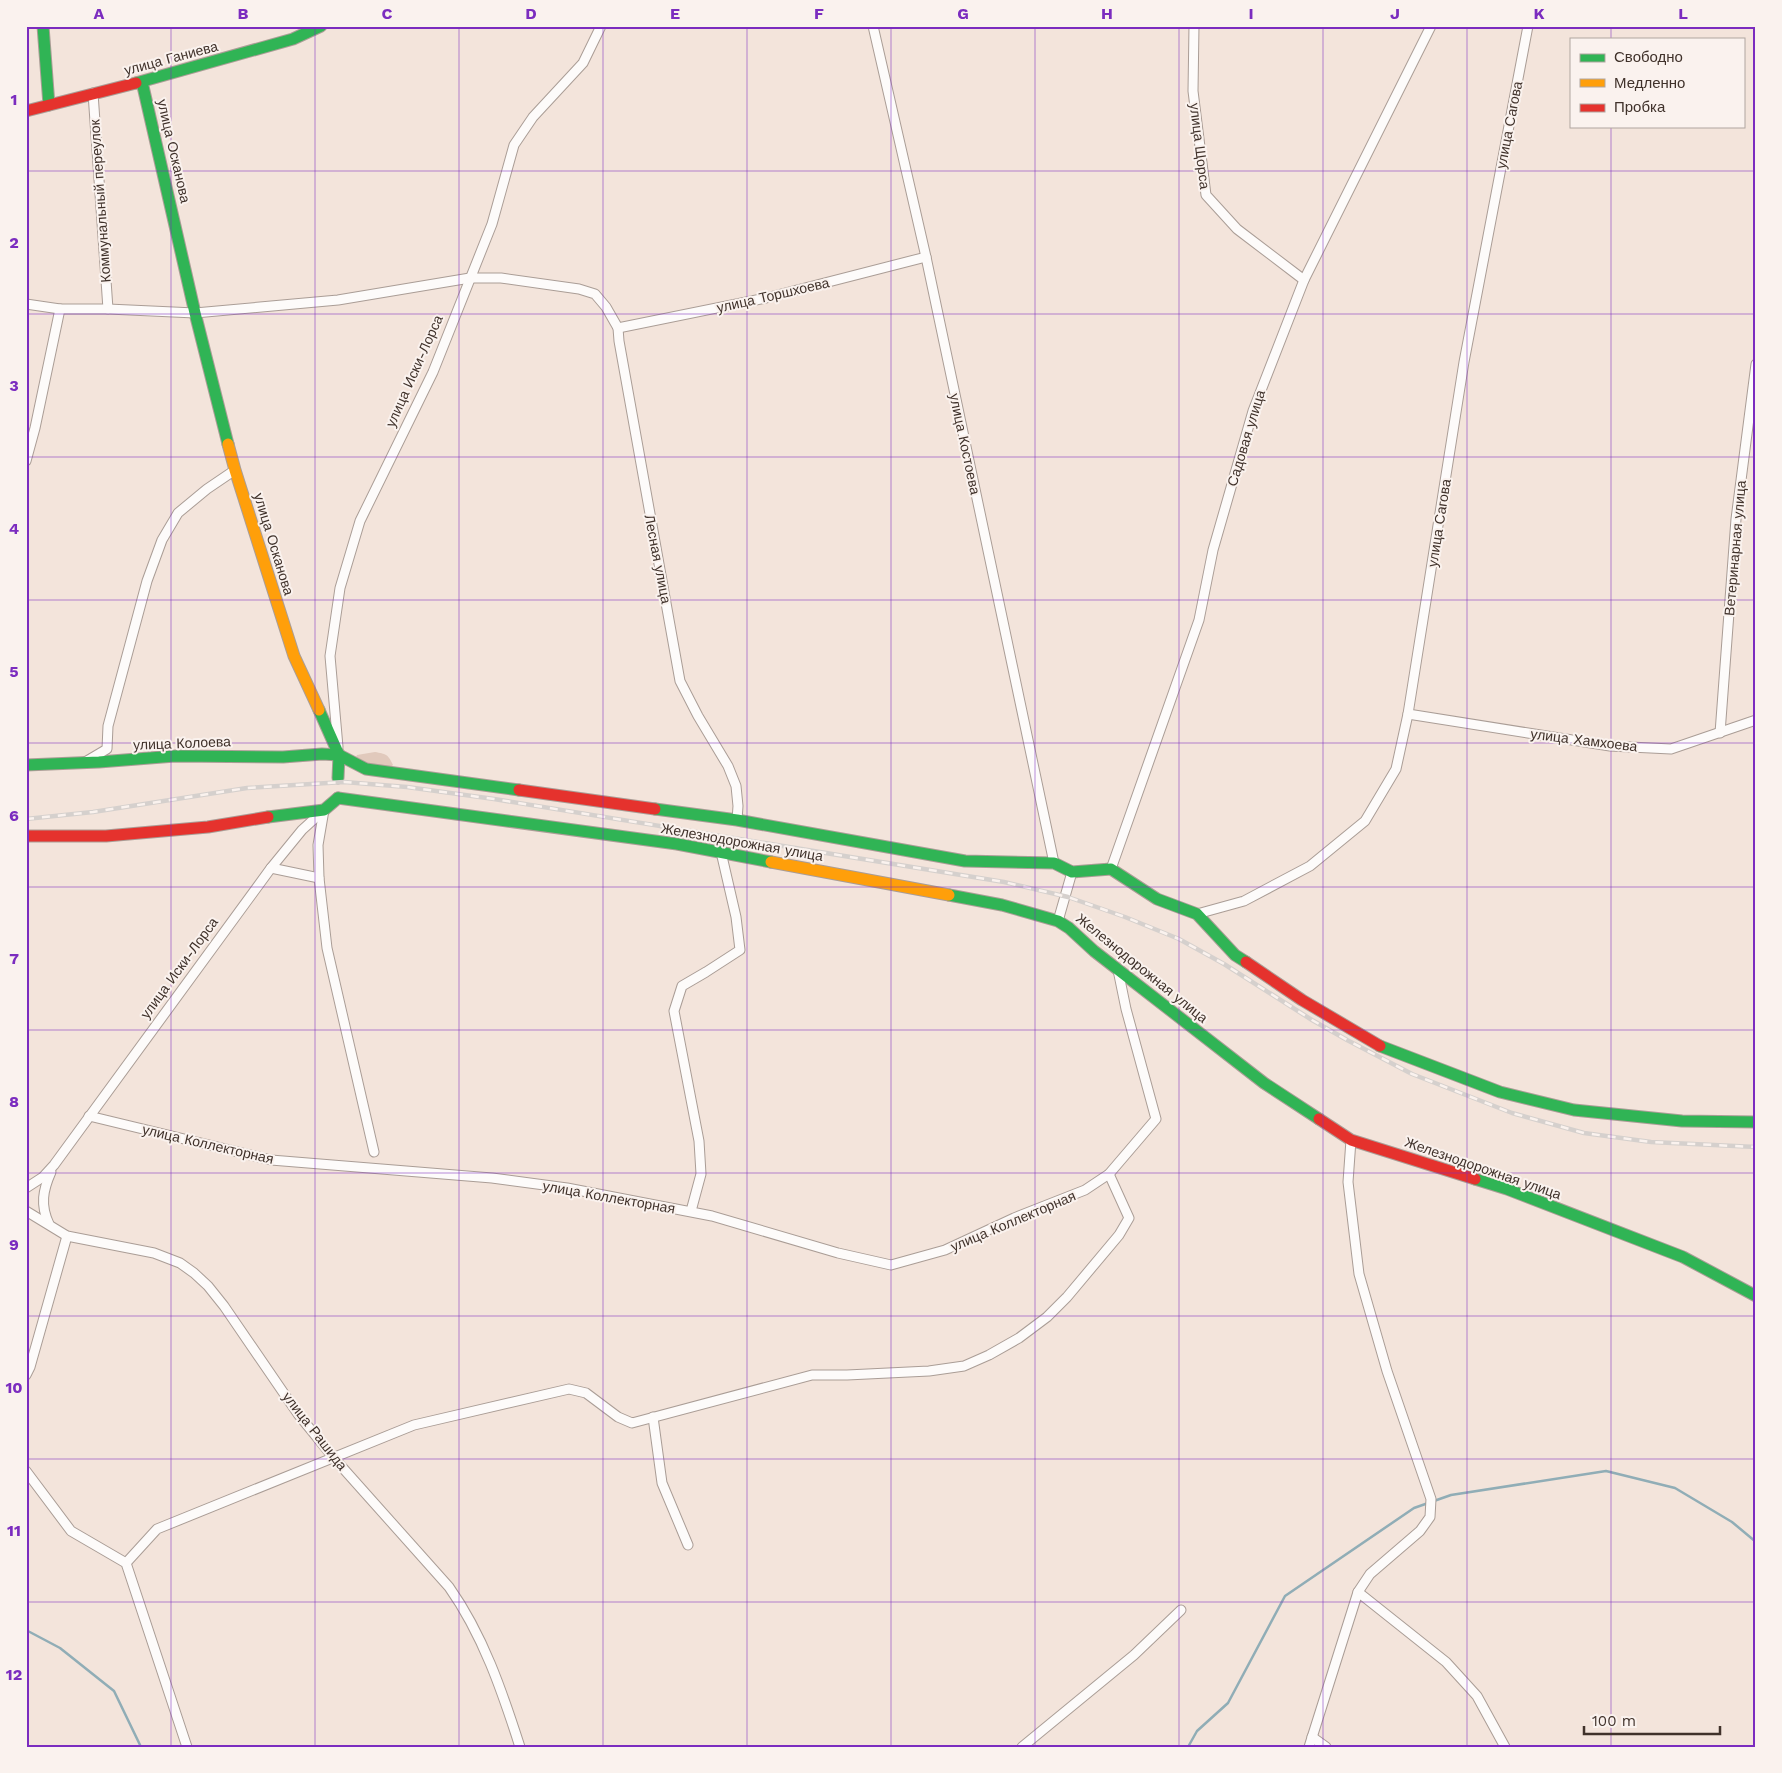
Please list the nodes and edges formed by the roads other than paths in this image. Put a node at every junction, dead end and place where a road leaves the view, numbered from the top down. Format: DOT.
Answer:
graph roads {
  1 [pos="43,26"];
  2 [pos="321,26"];
  3 [pos="601,26"];
  4 [pos="873,26"];
  5 [pos="1194,26"];
  6 [pos="1431,26"];
  7 [pos="1528,26"];
  8 [pos="142,82"];
  9 [pos="93,93"];
  10 [pos="49,105"];
  11 [pos="26,111"];
  12 [pos="926,257"];
  13 [pos="470,278"];
  14 [pos="1304,280"];
  15 [pos="26,304"];
  16 [pos="60,309"];
  17 [pos="108,309"];
  18 [pos="195,314"];
  19 [pos="618,328"];
  20 [pos="1756,364"];
  21 [pos="26,461"];
  22 [pos="235,470"];
  23 [pos="1408,714"];
  24 [pos="1756,720"];
  25 [pos="1720,733"];
  26 [pos="339,754"];
  27 [pos="84,763"];
  28 [pos="26,765"];
  29 [pos="338,798"];
  30 [pos="324,810"];
  31 [pos="294,813"];
  32 [pos="737,820"];
  33 [pos="302,830"];
  34 [pos="26,836"];
  35 [pos="721,852"];
  36 [pos="1054,863"];
  37 [pos="271,868"];
  38 [pos="1111,869"];
  39 [pos="1072,872"];
  40 [pos="319,878"];
  41 [pos="1197,914"];
  42 [pos="1058,921"];
  43 [pos="1118,970"];
  44 [pos="89,1116"];
  45 [pos="1756,1122"];
  46 [pos="1351,1140"];
  47 [pos="374,1152"];
  48 [pos="54,1165"];
  49 [pos="1109,1174"];
  50 [pos="26,1188"];
  51 [pos="26,1211"];
  52 [pos="692,1211"];
  53 [pos="50,1224"];
  54 [pos="67,1236"];
  55 [pos="1756,1296"];
  56 [pos="26,1375"];
  57 [pos="653,1417"];
  58 [pos="333,1457"];
  59 [pos="26,1470"];
  60 [pos="688,1545"];
  61 [pos="126,1563"];
  62 [pos="1358,1592"];
  63 [pos="1181,1610"];
  64 [pos="1312,1737"];
  65 [pos="187,1747"];
  66 [pos="520,1747"];
  67 [pos="1022,1747"];
  68 [pos="1309,1747"];
  69 [pos="1326,1747"];
  70 [pos="1505,1747"];
  1 -- 10 [label="street"];
  2 -- 8 [label="street, улица Ганиева"];
  3 -- 13 [label="street, улица Иски-Лорса"];
  4 -- 12 [label="street, улица Костоева"];
  5 -- 14 [label="street, улица Щорса"];
  6 -- 14 [label="street, Садовая улица"];
  7 -- 23 [label="street, улица Сагова"];
  8 -- 9 [label="street, улица Ганиева"];
  8 -- 18 [label="street, улица Осканова"];
  9 -- 10 [label="street, улица Ганиева"];
  9 -- 17 [label="street, Коммунальный переулок"];
  10 -- 11 [label="street, улица Ганиева"];
  12 -- 19 [label="street, улица Торшхоева"];
  12 -- 36 [label="street, улица Костоева"];
  13 -- 18 [label="street"];
  13 -- 19 [label="street, Лесная улица"];
  13 -- 26 [label="street, улица Иски-Лорса"];
  14 -- 38 [label="street, Садовая улица"];
  15 -- 16 [label="street"];
  16 -- 17 [label="street"];
  16 -- 21 [label="street"];
  17 -- 18 [label="street"];
  18 -- 22 [label="street, улица Осканова"];
  19 -- 32 [label="street, Лесная улица"];
  20 -- 25 [label="street, Ветеринарная улица"];
  22 -- 26 [label="street, улица Осканова"];
  22 -- 27 [label="street"];
  23 -- 25 [label="street, улица Хамхоева"];
  23 -- 41 [label="street, улица Сагова"];
  24 -- 25 [label="street, улица Хамхоева"];
  26 -- 27 [label="street, улица Колоева"];
  26 -- 29 [label="street, улица Осканова"];
  26 -- 32 [label="street"];
  27 -- 28 [label="street, улица Колоева"];
  29 -- 30 [label="street, улица Иски-Лорса"];
  29 -- 35 [label="street, Железнодорожная улица"];
  30 -- 31 [label="street"];
  30 -- 33 [label="street, улица Иски-Лорса"];
  30 -- 40 [label="street"];
  31 -- 33 [label="street"];
  31 -- 34 [label="street"];
  32 -- 36 [label="street"];
  33 -- 37 [label="street, улица Иски-Лорса"];
  35 -- 42 [label="street, Железнодорожная улица"];
  35 -- 52 [label="street"];
  36 -- 39 [label="street"];
  37 -- 40 [label="street"];
  37 -- 44 [label="street, улица Иски-Лорса"];
  38 -- 39 [label="street"];
  38 -- 41 [label="street"];
  39 -- 42 [label="street"];
  40 -- 47 [label="street"];
  41 -- 45 [label="street"];
  42 -- 43 [label="street, Железнодорожная улица"];
  43 -- 46 [label="street, Железнодорожная улица"];
  43 -- 49 [label="street, улица Коллекторная"];
  44 -- 48 [label="street, улица Иски-Лорса"];
  44 -- 52 [label="street, улица Коллекторная"];
  46 -- 55 [label="street, Железнодорожная улица"];
  46 -- 62 [label="street"];
  48 -- 50 [label="street"];
  48 -- 53 [label="street"];
  49 -- 52 [label="street, улица Коллекторная"];
  49 -- 57 [label="street"];
  51 -- 53 [label="street, улица Рашида"];
  53 -- 54 [label="street, улица Рашида"];
  54 -- 56 [label="street"];
  54 -- 58 [label="street, улица Рашида"];
  57 -- 58 [label="street"];
  57 -- 60 [label="street"];
  58 -- 61 [label="street"];
  58 -- 66 [label="street, улица Рашида"];
  59 -- 61 [label="street"];
  61 -- 65 [label="street"];
  62 -- 64 [label="street"];
  62 -- 70 [label="street"];
  63 -- 67 [label="street"];
  64 -- 68 [label="street"];
  64 -- 69 [label="street"];
}
